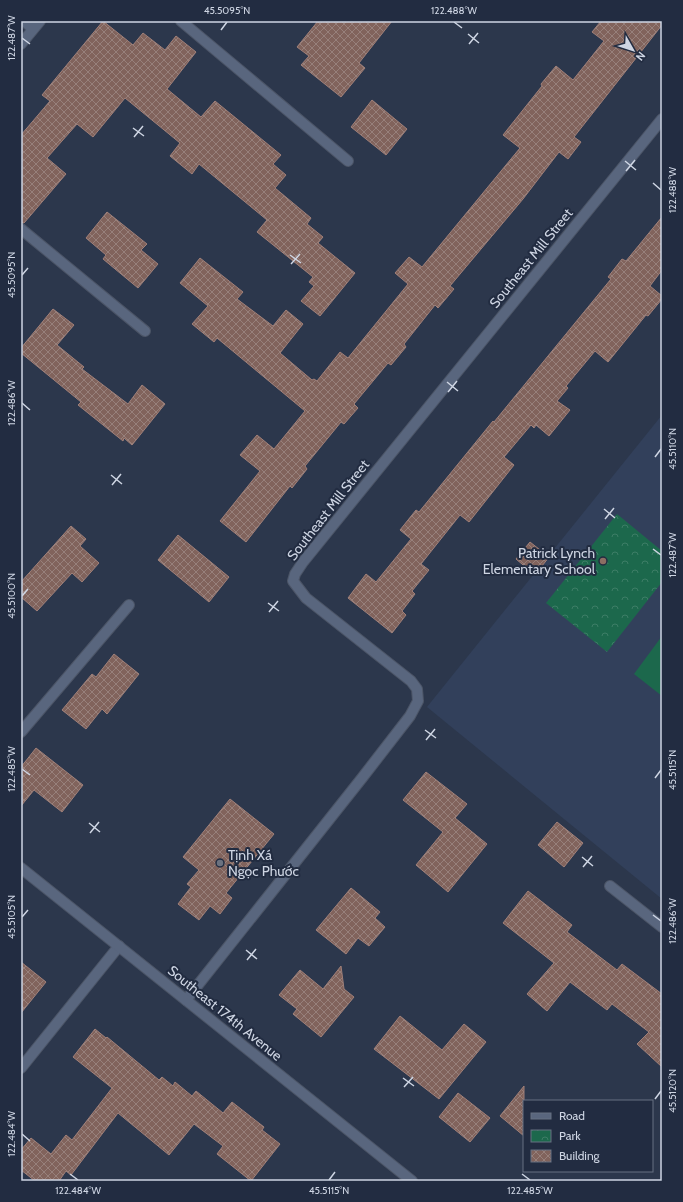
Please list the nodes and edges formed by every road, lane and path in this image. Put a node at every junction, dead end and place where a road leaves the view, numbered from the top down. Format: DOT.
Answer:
graph roads {
  1 [pos="24,21"];
  2 [pos="181,21"];
  3 [pos="37,25"];
  4 [pos="21,44"];
  5 [pos="662,119"];
  6 [pos="348,161"];
  7 [pos="21,229"];
  8 [pos="145,331"];
  9 [pos="129,605"];
  10 [pos="21,732"];
  11 [pos="21,868"];
  12 [pos="610,886"];
  13 [pos="662,927"];
  14 [pos="119,946"];
  15 [pos="186,1000"];
  16 [pos="21,1068"];
  17 [pos="412,1181"];
  1 -- 3 [label="street"];
  2 -- 6 [label="street"];
  3 -- 4 [label="street"];
  5 -- 15 [label="street, Southeast Mill Street"];
  7 -- 8 [label="street"];
  9 -- 10 [label="street"];
  11 -- 14 [label="street, Southeast 174th Avenue"];
  12 -- 13 [label="street"];
  14 -- 15 [label="street, Southeast 174th Avenue"];
  14 -- 16 [label="street"];
  15 -- 17 [label="street, Southeast 174th Avenue"];
}
